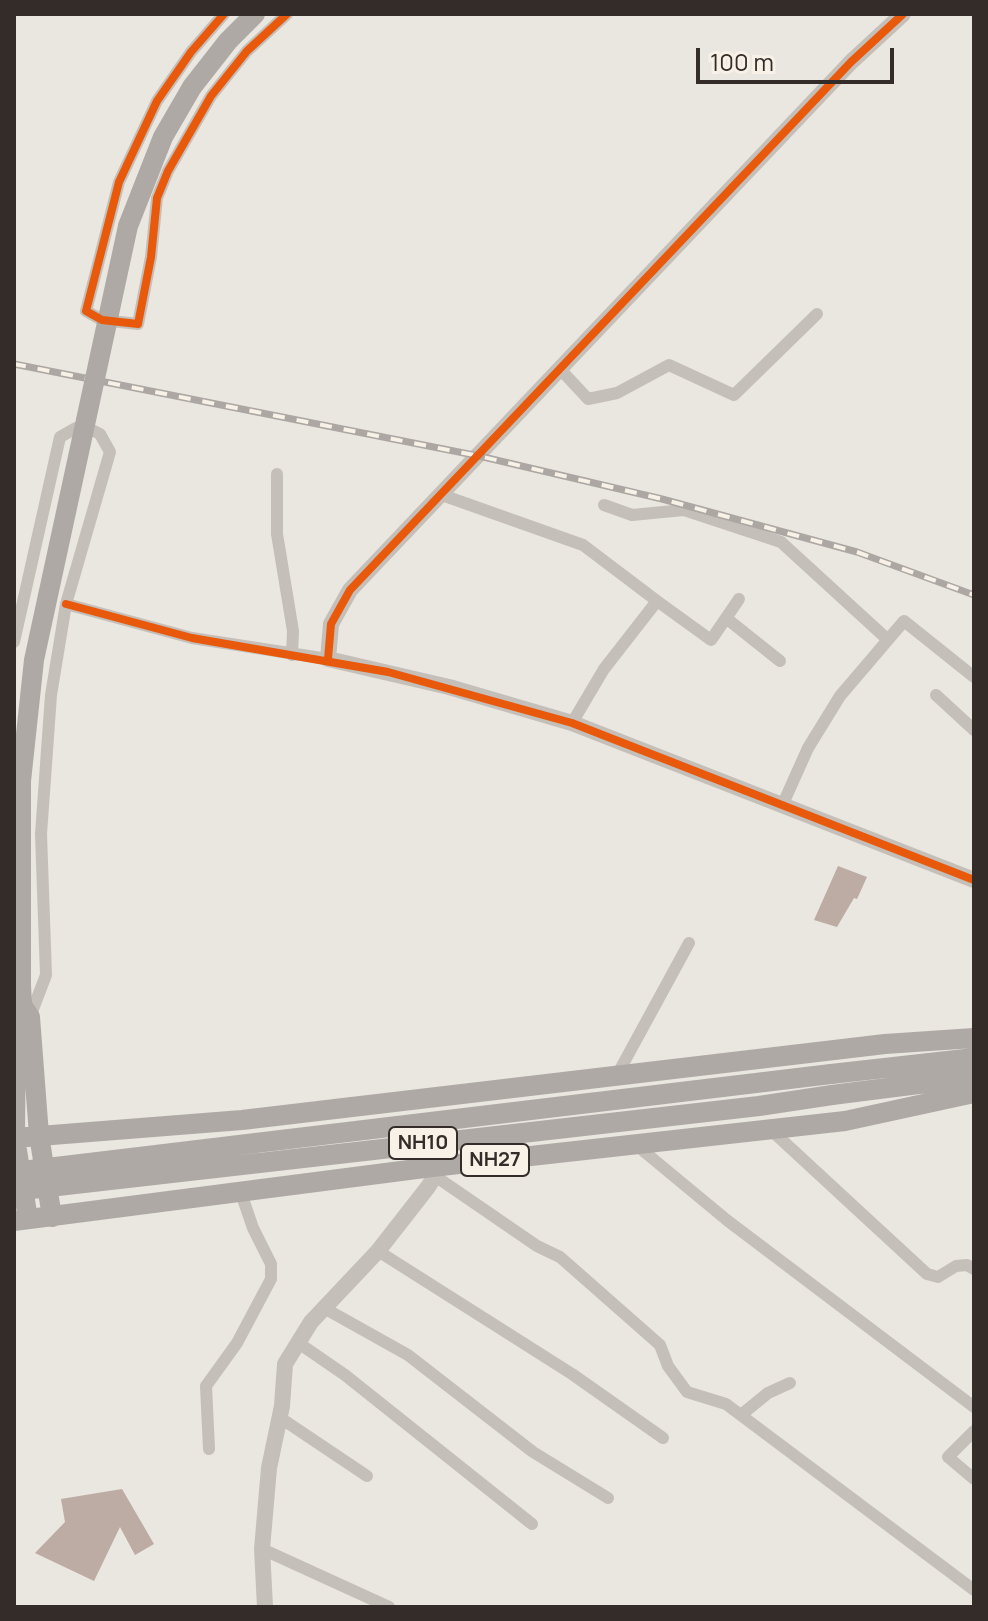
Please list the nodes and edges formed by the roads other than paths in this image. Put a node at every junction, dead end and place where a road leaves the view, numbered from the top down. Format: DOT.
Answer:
graph roads {
  1 [pos="224,14"];
  2 [pos="255,14"];
  3 [pos="287,14"];
  4 [pos="903,14"];
  5 [pos="817,314"];
  6 [pos="561,370"];
  7 [pos="277,474"];
  8 [pos="442,495"];
  9 [pos="604,505"];
  10 [pos="739,599"];
  11 [pos="657,601"];
  12 [pos="17,604"];
  13 [pos="66,604"];
  14 [pos="726,618"];
  15 [pos="887,639"];
  16 [pos="14,642"];
  17 [pos="292,655"];
  18 [pos="328,659"];
  19 [pos="780,661"];
  20 [pos="974,677"];
  21 [pos="936,695"];
  22 [pos="572,723"];
  23 [pos="974,730"];
  24 [pos="782,806"];
  25 [pos="974,880"];
  26 [pos="689,943"];
  27 [pos="21,1007"];
  28 [pos="974,1038"];
  29 [pos="974,1058"];
  30 [pos="974,1077"];
  31 [pos="616,1079"];
  32 [pos="832,1084"];
  33 [pos="969,1099"];
  34 [pos="771,1130"];
  35 [pos="39,1135"];
  36 [pos="14,1138"];
  37 [pos="635,1144"];
  38 [pos="14,1172"];
  39 [pos="434,1172"];
  40 [pos="14,1191"];
  41 [pos="241,1193"];
  42 [pos="52,1217"];
  43 [pos="21,1220"];
  44 [pos="378,1251"];
  45 [pos="974,1269"];
  46 [pos="324,1308"];
  47 [pos="297,1342"];
  48 [pos="790,1383"];
  49 [pos="974,1407"];
  50 [pos="741,1415"];
  51 [pos="279,1417"];
  52 [pos="974,1431"];
  53 [pos="663,1438"];
  54 [pos="209,1449"];
  55 [pos="367,1476"];
  56 [pos="974,1479"];
  57 [pos="608,1498"];
  58 [pos="532,1524"];
  59 [pos="262,1549"];
  60 [pos="974,1590"];
  61 [pos="265,1607"];
  62 [pos="389,1607"];
  1 -- 3 [label="street"];
  2 -- 27 [label="highway, bridge"];
  4 -- 6 [label="street"];
  5 -- 6 [label="street"];
  6 -- 8 [label="street"];
  7 -- 17 [label="street"];
  8 -- 11 [label="street"];
  8 -- 18 [label="street"];
  9 -- 15 [label="street"];
  10 -- 14 [label="street"];
  11 -- 14 [label="street"];
  11 -- 22 [label="street"];
  12 -- 13 [label="street"];
  12 -- 16 [label="street"];
  13 -- 17 [label="street"];
  13 -- 27 [label="street"];
  14 -- 19 [label="street"];
  15 -- 20 [label="street"];
  15 -- 24 [label="street"];
  17 -- 18 [label="street"];
  18 -- 22 [label="street"];
  21 -- 23 [label="street"];
  22 -- 24 [label="street"];
  24 -- 25 [label="street"];
  26 -- 31 [label="street"];
  27 -- 35 [label="highway"];
  27 -- 36 [label="highway"];
  28 -- 31 [label="highway"];
  29 -- 32 [label="highway, NH10"];
  30 -- 32 [label="highway, NH10"];
  31 -- 35 [label="highway"];
  32 -- 38 [label="highway, NH10, bridge"];
  32 -- 40 [label="highway, NH10, bridge"];
  33 -- 34 [label="highway, NH27"];
  34 -- 37 [label="highway, NH27"];
  34 -- 45 [label="street"];
  35 -- 36 [label="highway"];
  35 -- 42 [label="highway"];
  36 -- 43 [label="highway"];
  37 -- 39 [label="highway, NH27"];
  37 -- 49 [label="street"];
  39 -- 41 [label="highway, NH27"];
  39 -- 44 [label="street"];
  39 -- 50 [label="street"];
  41 -- 42 [label="highway, NH27"];
  41 -- 54 [label="street"];
  42 -- 43 [label="highway, NH27"];
  44 -- 46 [label="street"];
  44 -- 53 [label="street"];
  46 -- 47 [label="street"];
  46 -- 57 [label="street"];
  47 -- 51 [label="street"];
  47 -- 58 [label="street"];
  48 -- 50 [label="street"];
  50 -- 60 [label="street"];
  51 -- 55 [label="street"];
  51 -- 59 [label="street"];
  52 -- 56 [label="street"];
  59 -- 61 [label="street"];
  59 -- 62 [label="street"];
}
